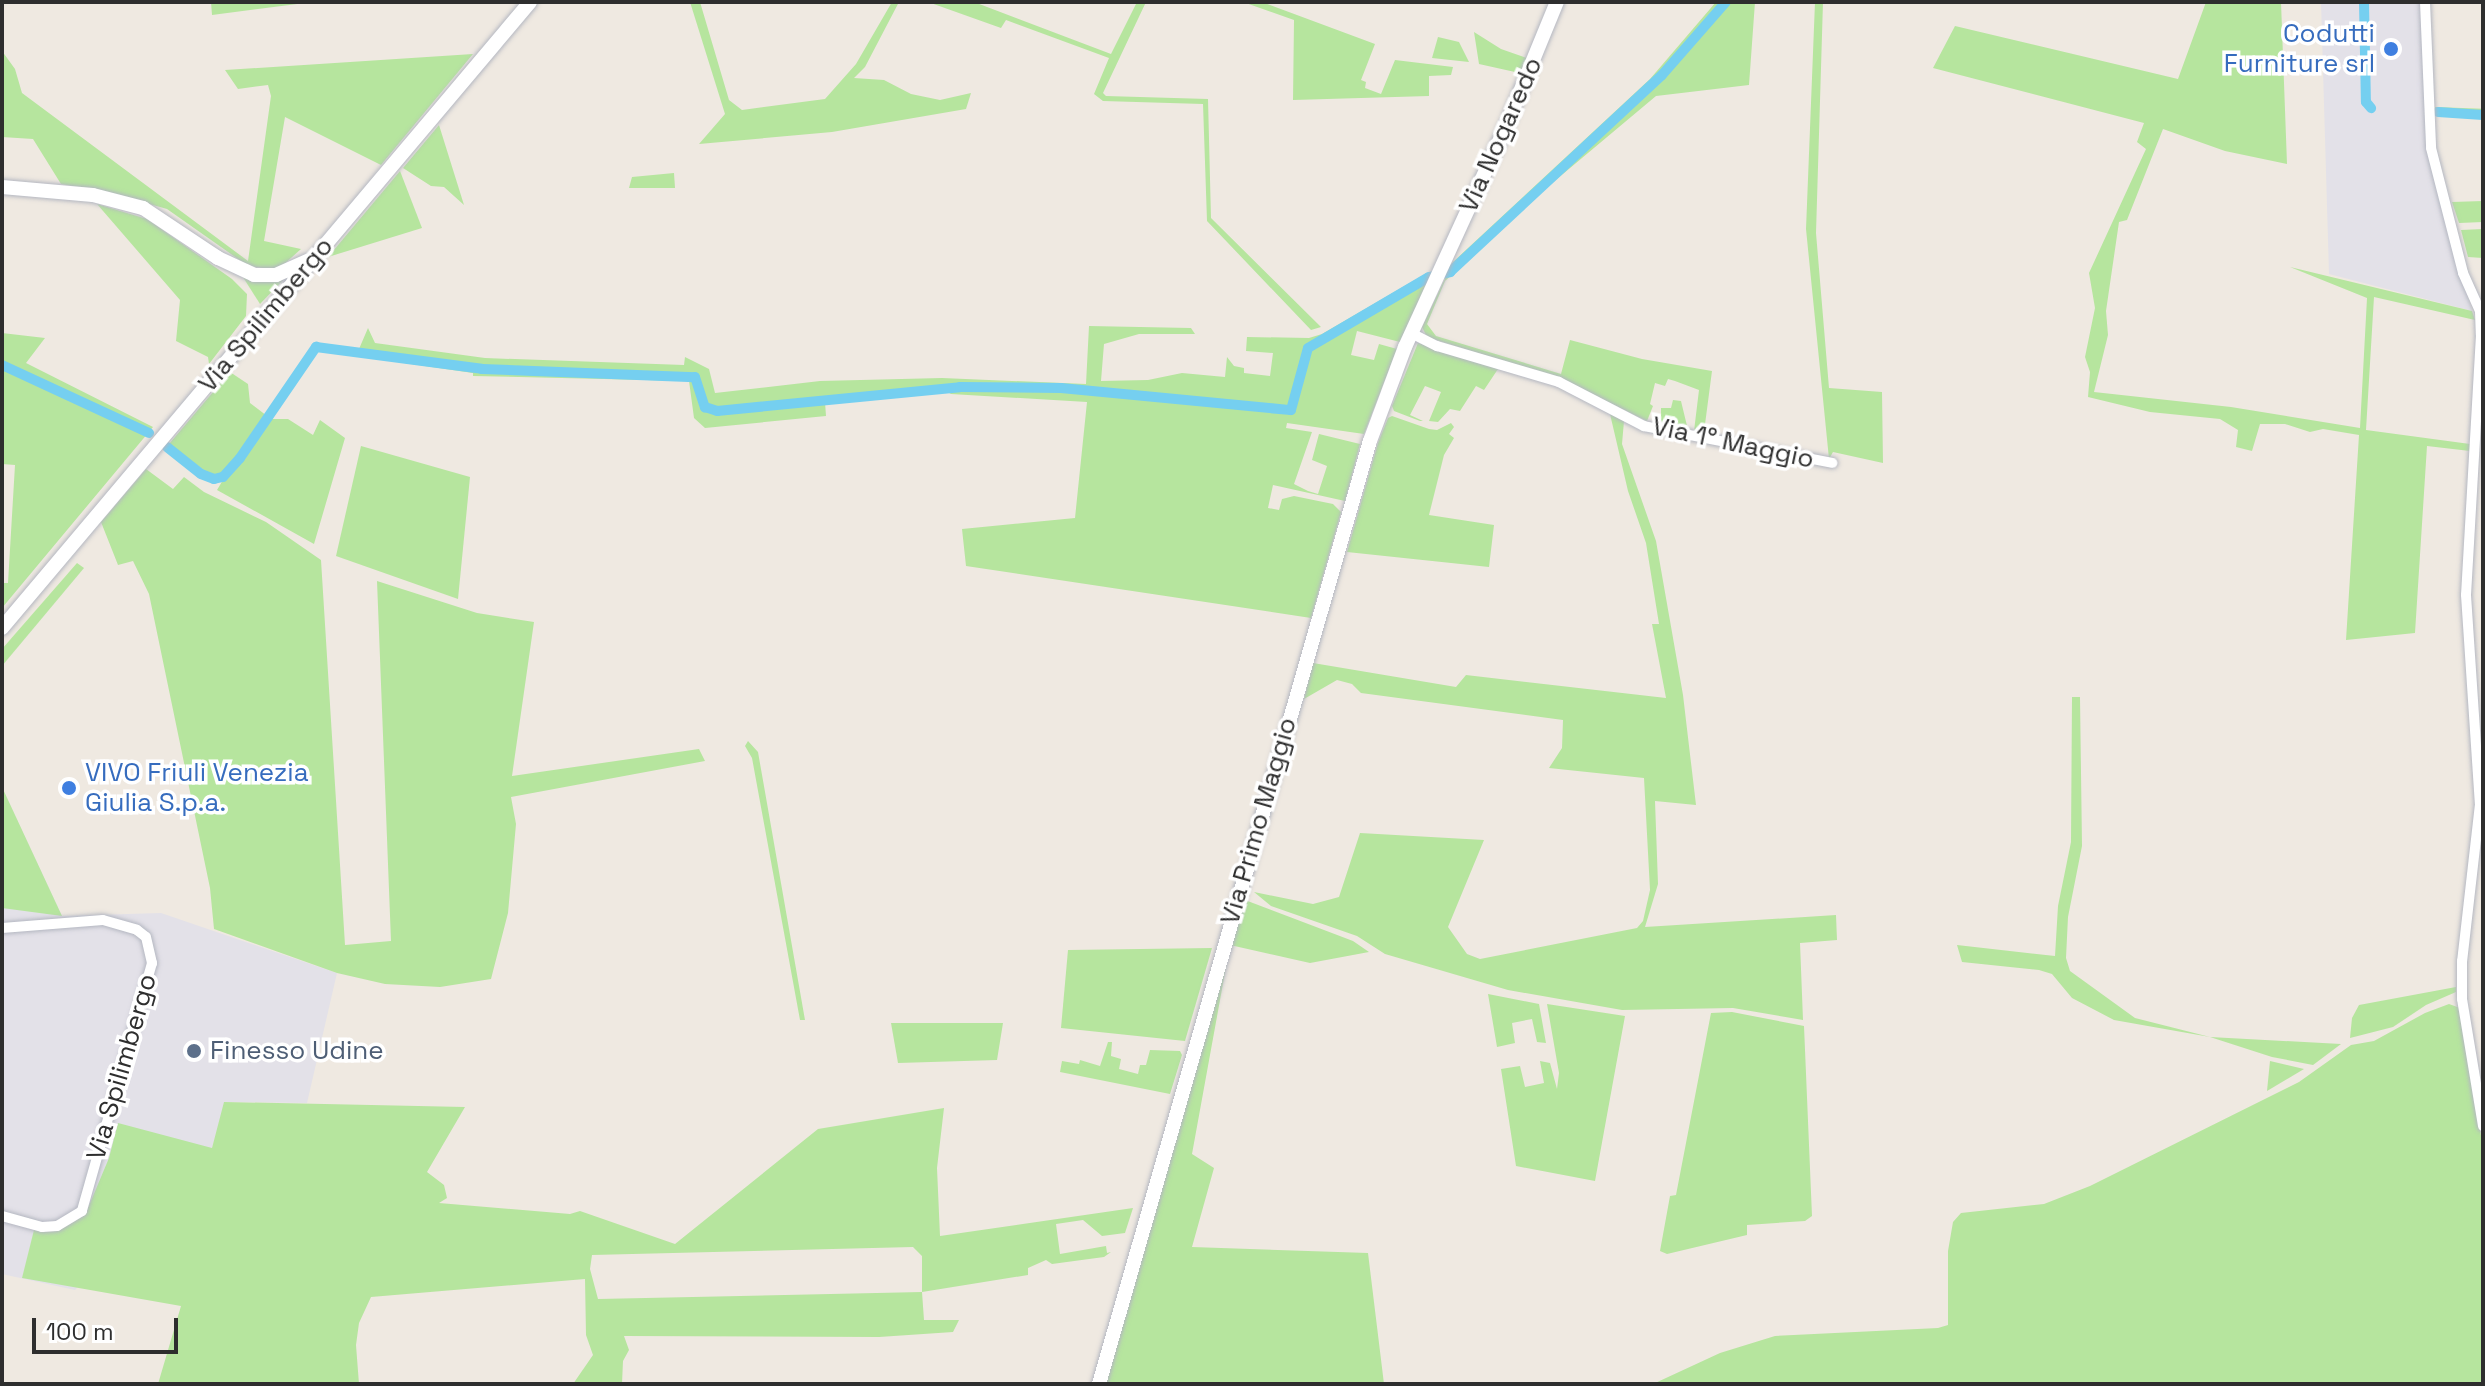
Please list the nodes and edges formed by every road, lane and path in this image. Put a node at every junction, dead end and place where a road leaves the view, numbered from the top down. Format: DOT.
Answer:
graph roads {
  1 [pos="530,2"];
  2 [pos="1557,2"];
  3 [pos="2425,2"];
  4 [pos="2,187"];
  5 [pos="318,254"];
  6 [pos="1439,273"];
  7 [pos="1411,333"];
  8 [pos="1832,463"];
  9 [pos="2,628"];
  10 [pos="2,928"];
  11 [pos="2483,1126"];
  12 [pos="2,1216"];
  13 [pos="1099,1384"];
  1 -- 5 [label="street, Via Spilimbergo"];
  2 -- 6 [label="street, Via Nogaredo"];
  3 -- 11 [label="street"];
  4 -- 5 [label="street"];
  5 -- 9 [label="street, Via Spilimbergo"];
  6 -- 7 [label="street, Via Primo Maggio"];
  7 -- 8 [label="street, Via 1° Maggio"];
  7 -- 13 [label="street, Via Primo Maggio"];
  10 -- 12 [label="street, Via Spilimbergo"];
}
